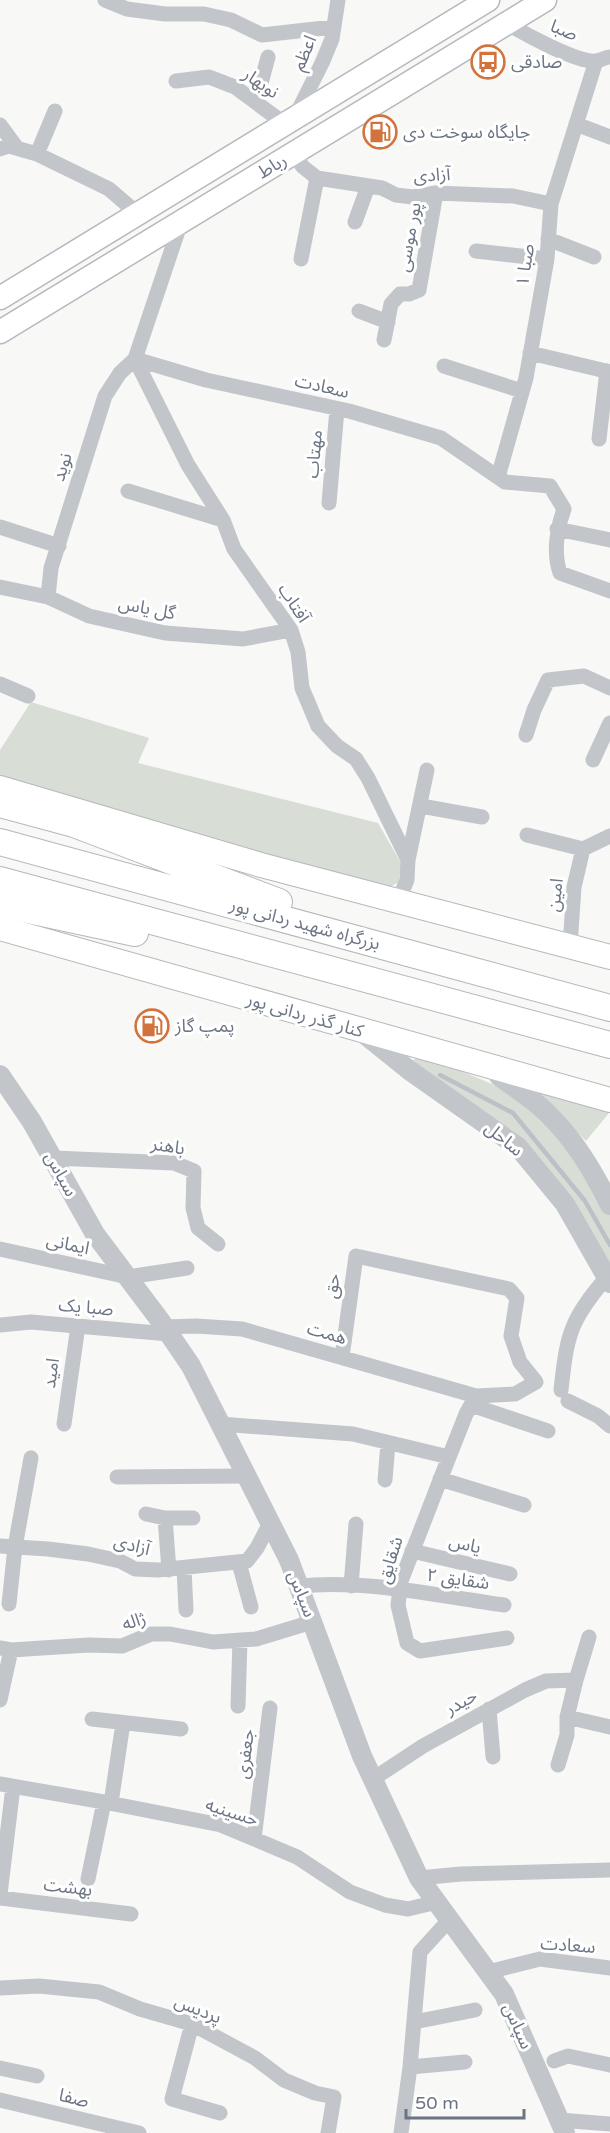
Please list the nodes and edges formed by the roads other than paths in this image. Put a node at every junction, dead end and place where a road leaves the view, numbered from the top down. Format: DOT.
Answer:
graph roads {
  1 [pos="105,0"];
  2 [pos="338,0"];
  3 [pos="488,0"];
  4 [pos="545,0"];
  5 [pos="506,23"];
  6 [pos="333,27"];
  7 [pos="268,57"];
  8 [pos="603,59"];
  9 [pos="176,81"];
  10 [pos="256,102"];
  11 [pos="55,111"];
  12 [pos="290,121"];
  13 [pos="576,124"];
  14 [pos="0,125"];
  15 [pos="610,136"];
  16 [pos="17,148"];
  17 [pos="0,149"];
  18 [pos="295,152"];
  19 [pos="37,154"];
  20 [pos="316,177"];
  21 [pos="368,186"];
  22 [pos="436,193"];
  23 [pos="551,204"];
  24 [pos="138,214"];
  25 [pos="181,222"];
  26 [pos="356,222"];
  27 [pos="548,239"];
  28 [pos="476,250"];
  29 [pos="594,256"];
  30 [pos="301,259"];
  31 [pos="547,259"];
  32 [pos="0,298"];
  33 [pos="358,311"];
  34 [pos="388,322"];
  35 [pos="0,332"];
  36 [pos="384,340"];
  37 [pos="530,353"];
  38 [pos="135,359"];
  39 [pos="444,366"];
  40 [pos="609,372"];
  41 [pos="522,392"];
  42 [pos="337,409"];
  43 [pos="599,439"];
  44 [pos="498,477"];
  45 [pos="128,491"];
  46 [pos="329,503"];
  47 [pos="223,520"];
  48 [pos="0,527"];
  49 [pos="557,529"];
  50 [pos="610,540"];
  51 [pos="59,546"];
  52 [pos="0,587"];
  53 [pos="610,591"];
  54 [pos="48,597"];
  55 [pos="291,630"];
  56 [pos="0,684"];
  57 [pos="610,688"];
  58 [pos="28,696"];
  59 [pos="610,723"];
  60 [pos="526,735"];
  61 [pos="594,760"];
  62 [pos="427,770"];
  63 [pos="0,788"];
  64 [pos="0,804"];
  65 [pos="421,806"];
  66 [pos="482,817"];
  67 [pos="527,835"];
  68 [pos="610,836"];
  69 [pos="0,842"];
  70 [pos="584,849"];
  71 [pos="408,860"];
  72 [pos="0,880"];
  73 [pos="398,901"];
  74 [pos="0,904"];
  75 [pos="0,928"];
  76 [pos="570,946"];
  77 [pos="414,954"];
  78 [pos="610,957"];
  79 [pos="399,987"];
  80 [pos="610,1008"];
  81 [pos="360,1031"];
  82 [pos="610,1045"];
  83 [pos="494,1068"];
  84 [pos="0,1075"];
  85 [pos="610,1100"];
  86 [pos="53,1158"];
  87 [pos="610,1205"];
  88 [pos="218,1244"];
  89 [pos="0,1249"];
  90 [pos="187,1268"];
  91 [pos="128,1277"];
  92 [pos="608,1280"];
  93 [pos="0,1325"];
  94 [pos="78,1326"];
  95 [pos="167,1330"];
  96 [pos="342,1357"];
  97 [pos="474,1401"];
  98 [pos="64,1424"];
  99 [pos="220,1425"];
  100 [pos="610,1426"];
  101 [pos="548,1431"];
  102 [pos="388,1443"];
  103 [pos="449,1457"];
  104 [pos="31,1458"];
  105 [pos="245,1476"];
  106 [pos="117,1477"];
  107 [pos="440,1479"];
  108 [pos="385,1480"];
  109 [pos="524,1505"];
  110 [pos="146,1515"];
  111 [pos="165,1518"];
  112 [pos="193,1518"];
  113 [pos="270,1523"];
  114 [pos="356,1524"];
  115 [pos="8,1546"];
  116 [pos="412,1551"];
  117 [pos="239,1563"];
  118 [pos="176,1569"];
  119 [pos="510,1574"];
  120 [pos="299,1586"];
  121 [pos="351,1586"];
  122 [pos="400,1590"];
  123 [pos="9,1604"];
  124 [pos="504,1605"];
  125 [pos="251,1607"];
  126 [pos="186,1610"];
  127 [pos="312,1622"];
  128 [pos="589,1637"];
  129 [pos="507,1638"];
  130 [pos="240,1640"];
  131 [pos="5,1649"];
  132 [pos="576,1680"];
  133 [pos="0,1700"];
  134 [pos="238,1706"];
  135 [pos="270,1708"];
  136 [pos="489,1708"];
  137 [pos="567,1717"];
  138 [pos="92,1719"];
  139 [pos="123,1723"];
  140 [pos="610,1726"];
  141 [pos="181,1730"];
  142 [pos="493,1757"];
  143 [pos="558,1765"];
  144 [pos="373,1779"];
  145 [pos="6,1785"];
  146 [pos="107,1802"];
  147 [pos="254,1839"];
  148 [pos="610,1870"];
  149 [pos="419,1878"];
  150 [pos="88,1879"];
  151 [pos="0,1896"];
  152 [pos="437,1902"];
  153 [pos="131,1914"];
  154 [pos="449,1920"];
  155 [pos="610,1968"];
  156 [pos="488,1972"];
  157 [pos="0,1988"];
  158 [pos="475,2010"];
  159 [pos="414,2022"];
  160 [pos="192,2024"];
  161 [pos="555,2061"];
  162 [pos="465,2062"];
  163 [pos="610,2065"];
  164 [pos="410,2067"];
  165 [pos="0,2068"];
  166 [pos="37,2076"];
  167 [pos="0,2100"];
  168 [pos="220,2113"];
  169 [pos="610,2124"];
  170 [pos="562,2126"];
  171 [pos="139,2133"];
  172 [pos="328,2133"];
  173 [pos="401,2133"];
  1 -- 6 [label="street"];
  2 -- 6 [label="street, اعظم"];
  3 -- 12 [label="main road, رباط"];
  4 -- 5 [label="main road, رباط"];
  5 -- 8 [label="street, صبا"];
  5 -- 18 [label="main road, رباط"];
  6 -- 12 [label="street, اعظم"];
  7 -- 10 [label="street"];
  8 -- 13 [label="street, صبا ۱"];
  9 -- 10 [label="street, نوبهار"];
  10 -- 12 [label="street, نوبهار"];
  11 -- 19 [label="street"];
  12 -- 24 [label="main road, رباط"];
  13 -- 15 [label="street"];
  13 -- 23 [label="street, صبا ۱"];
  14 -- 16 [label="street"];
  16 -- 17 [label="street"];
  16 -- 19 [label="street"];
  18 -- 20 [label="street"];
  18 -- 25 [label="main road, رباط"];
  19 -- 24 [label="street"];
  20 -- 21 [label="street, آزادی"];
  20 -- 30 [label="street"];
  21 -- 22 [label="street, آزادی"];
  21 -- 26 [label="street"];
  22 -- 23 [label="street, آزادی"];
  22 -- 34 [label="street, پور موسی"];
  23 -- 27 [label="street, صبا ۱"];
  24 -- 32 [label="main road, رباط"];
  25 -- 35 [label="main road, رباط"];
  25 -- 38 [label="street"];
  27 -- 29 [label="street"];
  27 -- 31 [label="street, صبا ۱"];
  28 -- 31 [label="street"];
  31 -- 37 [label="street, صبا ۱"];
  33 -- 34 [label="street"];
  34 -- 36 [label="street, پور موسی"];
  37 -- 40 [label="street"];
  37 -- 41 [label="street, صبا ۱"];
  38 -- 42 [label="street, سعادت"];
  38 -- 47 [label="street, آفتاب"];
  38 -- 51 [label="street, نوید"];
  39 -- 41 [label="street"];
  40 -- 43 [label="street"];
  41 -- 44 [label="street, صبا ۱"];
  42 -- 44 [label="street, سعادت"];
  42 -- 46 [label="street, مهتاب"];
  44 -- 49 [label="street, سعادت"];
  45 -- 47 [label="street"];
  47 -- 55 [label="street, آفتاب"];
  48 -- 51 [label="street"];
  49 -- 50 [label="street"];
  49 -- 53 [label="street, سعادت"];
  51 -- 54 [label="street, نوید"];
  52 -- 54 [label="street, گل یاس"];
  54 -- 55 [label="street, گل یاس"];
  55 -- 71 [label="street, آفتاب"];
  56 -- 58 [label="street"];
  57 -- 60 [label="street"];
  59 -- 61 [label="street"];
  62 -- 65 [label="street"];
  63 -- 73 [label="main road"];
  64 -- 77 [label="highway"];
  65 -- 66 [label="street"];
  65 -- 71 [label="street"];
  67 -- 70 [label="street"];
  68 -- 70 [label="street"];
  69 -- 77 [label="highway, بزرگراه شهید ردانی پور"];
  70 -- 76 [label="street, امین"];
  71 -- 73 [label="street"];
  72 -- 79 [label="highway, بزرگراه شهید ردانی پور"];
  73 -- 76 [label="main road"];
  74 -- 79 [label="highway"];
  75 -- 81 [label="main road, کنار گذر ردانی پور"];
  76 -- 78 [label="main road"];
  77 -- 80 [label="highway, بزرگراه شهید ردانی پور"];
  79 -- 82 [label="highway, بزرگراه شهید ردانی پور"];
  81 -- 83 [label="main road, کنار گذر ردانی پور"];
  81 -- 92 [label="street, ساحل"];
  83 -- 85 [label="main road, کنار گذر ردانی پور"];
  83 -- 87 [label="street"];
  84 -- 86 [label="street, سپاس"];
  86 -- 88 [label="street, باهنر"];
  86 -- 91 [label="street, سپاس"];
  89 -- 91 [label="street, ایمانی"];
  90 -- 91 [label="street"];
  91 -- 95 [label="street, سپاس"];
  92 -- 100 [label="street"];
  93 -- 94 [label="street, صبا یک"];
  94 -- 95 [label="street, صبا یک"];
  94 -- 98 [label="street, امید"];
  95 -- 96 [label="street, همت"];
  95 -- 99 [label="street, سپاس"];
  96 -- 97 [label="street, همت"];
  96 -- 97 [label="street, حق"];
  97 -- 101 [label="street, همت"];
  97 -- 103 [label="street, شقایق"];
  99 -- 102 [label="street"];
  99 -- 105 [label="street, سپاس"];
  102 -- 103 [label="street"];
  102 -- 108 [label="street"];
  103 -- 107 [label="street, شقایق"];
  104 -- 115 [label="street"];
  105 -- 106 [label="street"];
  105 -- 113 [label="street, سپاس"];
  107 -- 109 [label="street"];
  107 -- 116 [label="street, شقایق"];
  110 -- 111 [label="street"];
  111 -- 112 [label="street"];
  111 -- 118 [label="street"];
  113 -- 117 [label="street"];
  113 -- 120 [label="street, سپاس"];
  114 -- 121 [label="street"];
  115 -- 118 [label="street, آزادی"];
  115 -- 123 [label="street"];
  116 -- 119 [label="street, یاس"];
  116 -- 122 [label="street, شقایق"];
  117 -- 118 [label="street, آزادی"];
  117 -- 125 [label="street"];
  118 -- 126 [label="street"];
  120 -- 121 [label="street, شقایق ۲"];
  120 -- 127 [label="street, سپاس"];
  121 -- 122 [label="street, شقایق ۲"];
  122 -- 124 [label="street, شقایق ۲"];
  122 -- 129 [label="street, شقایق"];
  127 -- 130 [label="street, ژاله"];
  127 -- 144 [label="street, سپاس"];
  128 -- 132 [label="street"];
  130 -- 131 [label="street, ژاله"];
  130 -- 134 [label="street"];
  131 -- 133 [label="street"];
  132 -- 136 [label="street, حیدر"];
  132 -- 137 [label="street"];
  135 -- 147 [label="street, جعفری"];
  136 -- 142 [label="street"];
  136 -- 144 [label="street, حیدر"];
  137 -- 140 [label="street"];
  137 -- 143 [label="street"];
  138 -- 139 [label="street"];
  139 -- 141 [label="street"];
  139 -- 146 [label="street"];
  144 -- 149 [label="street, سپاس"];
  145 -- 146 [label="street, حسینیه"];
  145 -- 151 [label="street"];
  146 -- 147 [label="street, حسینیه"];
  146 -- 150 [label="street"];
  147 -- 152 [label="street, حسینیه"];
  148 -- 149 [label="street"];
  149 -- 152 [label="street, سپاس"];
  151 -- 153 [label="street, بهشت"];
  152 -- 154 [label="street, سپاس"];
  154 -- 156 [label="street, سپاس"];
  154 -- 159 [label="street"];
  155 -- 156 [label="street, سعادت"];
  156 -- 170 [label="street, سپاس"];
  157 -- 160 [label="street, پردیس"];
  158 -- 159 [label="street"];
  159 -- 164 [label="street"];
  160 -- 168 [label="street"];
  160 -- 172 [label="street, پردیس"];
  161 -- 163 [label="street"];
  162 -- 164 [label="street"];
  164 -- 173 [label="street"];
  165 -- 166 [label="street"];
  167 -- 171 [label="street, صفا"];
  169 -- 170 [label="street"];
}
